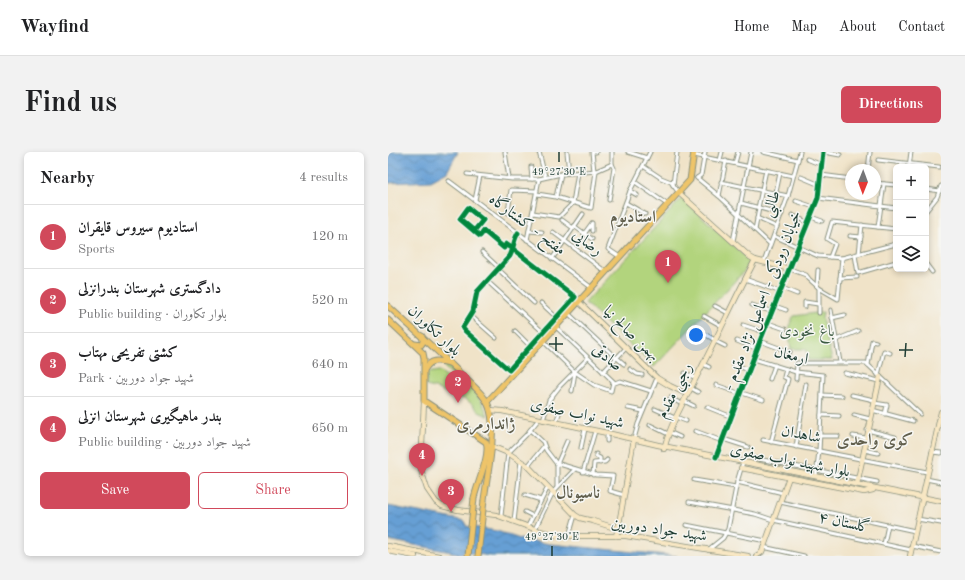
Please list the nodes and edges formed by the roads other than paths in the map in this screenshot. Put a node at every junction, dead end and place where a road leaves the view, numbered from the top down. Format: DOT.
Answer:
graph roads {
  1 [pos="505,152"];
  2 [pos="539,152"];
  3 [pos="567,152"];
  4 [pos="596,152"];
  5 [pos="612,152"];
  6 [pos="628,152"];
  7 [pos="650,152"];
  8 [pos="677,152"];
  9 [pos="706,152"];
  10 [pos="722,152"];
  11 [pos="738,152"];
  12 [pos="750,152"];
  13 [pos="763,152"];
  14 [pos="800,152"];
  15 [pos="824,152"];
  16 [pos="870,152"];
  17 [pos="911,152"];
  18 [pos="633,153"];
  19 [pos="694,153"];
  20 [pos="840,155"];
  21 [pos="704,157"];
  22 [pos="647,158"];
  23 [pos="806,159"];
  24 [pos="720,160"];
  25 [pos="798,160"];
  26 [pos="878,160"];
  27 [pos="726,161"];
  28 [pos="735,163"];
  29 [pos="612,164"];
  30 [pos="869,164"];
  31 [pos="903,164"];
  32 [pos="909,164"];
  33 [pos="822,165"];
  34 [pos="643,166"];
  35 [pos="748,166"];
  36 [pos="929,166"];
  37 [pos="531,167"];
  38 [pos="939,167"];
  39 [pos="766,170"];
  40 [pos="595,171"];
  41 [pos="578,172"];
  42 [pos="569,173"];
  43 [pos="780,173"];
  44 [pos="467,174"];
  45 [pos="561,174"];
  46 [pos="821,175"];
  47 [pos="480,176"];
  48 [pos="545,176"];
  49 [pos="793,176"];
  50 [pos="801,177"];
  51 [pos="509,178"];
  52 [pos="697,178"];
  53 [pos="845,178"];
  54 [pos="532,179"];
  55 [pos="539,179"];
  56 [pos="690,180"];
  57 [pos="448,181"];
  58 [pos="635,182"];
  59 [pos="721,182"];
  60 [pos="881,184"];
  61 [pos="884,184"];
  62 [pos="673,185"];
  63 [pos="820,185"];
  64 [pos="893,185"];
  65 [pos="941,186"];
  66 [pos="744,188"];
  67 [pos="929,189"];
  68 [pos="940,190"];
  69 [pos="630,191"];
  70 [pos="537,192"];
  71 [pos="761,192"];
  72 [pos="679,193"];
  73 [pos="775,194"];
  74 [pos="637,195"];
  75 [pos="718,196"];
  76 [pos="788,196"];
  77 [pos="556,197"];
  78 [pos="818,198"];
  79 [pos="475,200"];
  80 [pos="609,200"];
  81 [pos="796,201"];
  82 [pos="573,203"];
  83 [pos="626,203"];
  84 [pos="741,203"];
  85 [pos="668,205"];
  86 [pos="881,206"];
  87 [pos="814,207"];
  88 [pos="929,207"];
  89 [pos="759,208"];
  90 [pos="893,208"];
  91 [pos="772,211"];
  92 [pos="508,213"];
  93 [pos="533,213"];
  94 [pos="583,214"];
  95 [pos="645,214"];
  96 [pos="738,214"];
  97 [pos="782,214"];
  98 [pos="792,215"];
  99 [pos="811,217"];
  100 [pos="757,218"];
  101 [pos="562,220"];
  102 [pos="822,221"];
  103 [pos="809,223"];
  104 [pos="862,225"];
  105 [pos="574,227"];
  106 [pos="777,227"];
  107 [pos="878,227"];
  108 [pos="755,230"];
  109 [pos="893,230"];
  110 [pos="474,231"];
  111 [pos="529,231"];
  112 [pos="592,231"];
  113 [pos="542,232"];
  114 [pos="553,232"];
  115 [pos="518,233"];
  116 [pos="584,234"];
  117 [pos="774,236"];
  118 [pos="850,236"];
  119 [pos="861,237"];
  120 [pos="592,239"];
  121 [pos="527,240"];
  122 [pos="564,241"];
  123 [pos="733,242"];
  124 [pos="770,244"];
  125 [pos="893,245"];
  126 [pos="799,247"];
  127 [pos="513,249"];
  128 [pos="482,252"];
  129 [pos="859,254"];
  130 [pos="855,255"];
  131 [pos="620,257"];
  132 [pos="830,257"];
  133 [pos="842,258"];
  134 [pos="552,259"];
  135 [pos="754,260"];
  136 [pos="764,262"];
  137 [pos="893,263"];
  138 [pos="929,268"];
  139 [pos="498,269"];
  140 [pos="790,269"];
  141 [pos="818,270"];
  142 [pos="606,272"];
  143 [pos="932,272"];
  144 [pos="857,277"];
  145 [pos="840,278"];
  146 [pos="745,279"];
  147 [pos="487,281"];
  148 [pos="818,287"];
  149 [pos="592,288"];
  150 [pos="782,290"];
  151 [pos="797,294"];
  152 [pos="579,302"];
  153 [pos="534,303"];
  154 [pos="541,303"];
  155 [pos="818,304"];
  156 [pos="752,305"];
  157 [pos="388,306"];
  158 [pos="715,306"];
  159 [pos="775,306"];
  160 [pos="806,307"];
  161 [pos="786,310"];
  162 [pos="831,310"];
  163 [pos="772,312"];
  164 [pos="568,313"];
  165 [pos="728,313"];
  166 [pos="819,313"];
  167 [pos="470,315"];
  168 [pos="845,315"];
  169 [pos="704,316"];
  170 [pos="556,317"];
  171 [pos="832,318"];
  172 [pos="388,320"];
  173 [pos="768,323"];
  174 [pos="743,325"];
  175 [pos="722,326"];
  176 [pos="556,327"];
  177 [pos="785,329"];
  178 [pos="515,331"];
  179 [pos="858,331"];
  180 [pos="543,332"];
  181 [pos="701,332"];
  182 [pos="765,332"];
  183 [pos="422,336"];
  184 [pos="496,338"];
  185 [pos="715,340"];
  186 [pos="836,340"];
  187 [pos="543,341"];
  188 [pos="737,341"];
  189 [pos="760,341"];
  190 [pos="876,342"];
  191 [pos="414,344"];
  192 [pos="530,346"];
  193 [pos="725,346"];
  194 [pos="626,348"];
  195 [pos="758,349"];
  196 [pos="790,352"];
  197 [pos="890,352"];
  198 [pos="588,358"];
  199 [pos="616,358"];
  200 [pos="754,359"];
  201 [pos="840,362"];
  202 [pos="451,364"];
  203 [pos="624,364"];
  204 [pos="703,364"];
  205 [pos="734,365"];
  206 [pos="775,365"];
  207 [pos="868,365"];
  208 [pos="645,366"];
  209 [pos="709,367"];
  210 [pos="424,369"];
  211 [pos="630,369"];
  212 [pos="786,369"];
  213 [pos="750,370"];
  214 [pos="575,372"];
  215 [pos="603,372"];
  216 [pos="796,372"];
  217 [pos="685,373"];
  218 [pos="845,373"];
  219 [pos="657,378"];
  220 [pos="696,378"];
  221 [pos="879,378"];
  222 [pos="770,379"];
  223 [pos="796,379"];
  224 [pos="614,382"];
  225 [pos="806,384"];
  226 [pos="716,385"];
  227 [pos="691,388"];
  228 [pos="572,391"];
  229 [pos="651,391"];
  230 [pos="698,392"];
  231 [pos="741,393"];
  232 [pos="687,394"];
  233 [pos="822,395"];
  234 [pos="852,395"];
  235 [pos="842,396"];
  236 [pos="670,398"];
  237 [pos="763,400"];
  238 [pos="424,401"];
  239 [pos="874,401"];
  240 [pos="487,402"];
  241 [pos="683,402"];
  242 [pos="694,406"];
  243 [pos="707,407"];
  244 [pos="628,408"];
  245 [pos="654,409"];
  246 [pos="490,410"];
  247 [pos="872,410"];
  248 [pos="560,411"];
  249 [pos="643,411"];
  250 [pos="941,412"];
  251 [pos="885,414"];
  252 [pos="920,414"];
  253 [pos="821,415"];
  254 [pos="854,415"];
  255 [pos="839,416"];
  256 [pos="675,417"];
  257 [pos="732,417"];
  258 [pos="541,419"];
  259 [pos="870,419"];
  260 [pos="686,421"];
  261 [pos="913,421"];
  262 [pos="556,422"];
  263 [pos="650,425"];
  264 [pos="492,429"];
  265 [pos="585,429"];
  266 [pos="530,430"];
  267 [pos="867,430"];
  268 [pos="595,431"];
  269 [pos="695,431"];
  270 [pos="607,433"];
  271 [pos="668,433"];
  272 [pos="477,435"];
  273 [pos="820,436"];
  274 [pos="838,436"];
  275 [pos="853,436"];
  276 [pos="938,436"];
  277 [pos="680,437"];
  278 [pos="895,437"];
  279 [pos="866,438"];
  280 [pos="634,439"];
  281 [pos="723,440"];
  282 [pos="763,440"];
  283 [pos="567,441"];
  284 [pos="607,441"];
  285 [pos="771,442"];
  286 [pos="658,445"];
  287 [pos="491,446"];
  288 [pos="544,446"];
  289 [pos="748,447"];
  290 [pos="796,447"];
  291 [pos="581,448"];
  292 [pos="664,448"];
  293 [pos="864,450"];
  294 [pos="819,451"];
  295 [pos="932,452"];
  296 [pos="508,453"];
  297 [pos="878,453"];
  298 [pos="596,454"];
  299 [pos="941,454"];
  300 [pos="716,457"];
  301 [pos="752,458"];
  302 [pos="862,459"];
  303 [pos="608,460"];
  304 [pos="521,461"];
  305 [pos="600,463"];
  306 [pos="557,464"];
  307 [pos="742,465"];
  308 [pos="528,466"];
  309 [pos="575,469"];
  310 [pos="817,471"];
  311 [pos="583,472"];
  312 [pos="928,472"];
  313 [pos="593,474"];
  314 [pos="816,476"];
  315 [pos="789,477"];
  316 [pos="858,478"];
  317 [pos="926,478"];
  318 [pos="694,480"];
  319 [pos="737,482"];
  320 [pos="877,482"];
  321 [pos="941,482"];
  322 [pos="857,484"];
  323 [pos="548,486"];
  324 [pos="557,487"];
  325 [pos="736,488"];
  326 [pos="873,490"];
  327 [pos="553,492"];
  328 [pos="783,493"];
  329 [pos="525,495"];
  330 [pos="624,495"];
  331 [pos="922,499"];
  332 [pos="541,500"];
  333 [pos="928,501"];
  334 [pos="689,502"];
  335 [pos="780,502"];
  336 [pos="941,502"];
  337 [pos="920,509"];
  338 [pos="732,510"];
  339 [pos="525,512"];
  340 [pos="501,516"];
  341 [pos="533,516"];
  342 [pos="575,516"];
  343 [pos="917,519"];
  344 [pos="773,520"];
  345 [pos="514,521"];
  346 [pos="941,523"];
  347 [pos="686,524"];
  348 [pos="888,525"];
  349 [pos="528,526"];
  350 [pos="618,528"];
  351 [pos="535,529"];
  352 [pos="915,531"];
  353 [pos="726,533"];
  354 [pos="569,536"];
  355 [pos="616,536"];
  356 [pos="766,541"];
  357 [pos="884,544"];
  358 [pos="388,546"];
  359 [pos="763,548"];
  360 [pos="911,548"];
  361 [pos="708,550"];
  362 [pos="388,551"];
  363 [pos="941,552"];
  364 [pos="404,553"];
  365 [pos="426,555"];
  366 [pos="415,556"];
  367 [pos="439,556"];
  368 [pos="468,556"];
  369 [pos="478,556"];
  370 [pos="748,556"];
  371 [pos="756,556"];
  372 [pos="804,556"];
  373 [pos="910,556"];
  1 -- 51 [label="street"];
  2 -- 48 [label="street"];
  3 -- 42 [label="street"];
  4 -- 40 [label="street"];
  5 -- 29 [label="street"];
  6 -- 18 [label="street"];
  7 -- 22 [label="street"];
  8 -- 62 [label="street"];
  9 -- 21 [label="street"];
  10 -- 24 [label="street"];
  11 -- 28 [label="street"];
  12 -- 35 [label="street"];
  13 -- 25 [label="street"];
  14 -- 25 [label="street, طالبی"];
  15 -- 20 [label="street"];
  15 -- 33 [label="street, - خیابان رودکی - اسماعیل نژاد مقدم"];
  16 -- 30 [label="street"];
  17 -- 32 [label="street"];
  18 -- 22 [label="street"];
  19 -- 21 [label="street"];
  19 -- 56 [label="main road"];
  21 -- 24 [label="street"];
  21 -- 52 [label="street"];
  22 -- 34 [label="street"];
  23 -- 33 [label="street"];
  24 -- 27 [label="street"];
  25 -- 49 [label="street, طالبی"];
  26 -- 31 [label="street"];
  27 -- 28 [label="street"];
  27 -- 59 [label="street"];
  28 -- 35 [label="street"];
  29 -- 40 [label="street"];
  29 -- 80 [label="street"];
  33 -- 46 [label="street, - خیابان رودکی - اسماعیل نژاد مقدم"];
  34 -- 58 [label="street"];
  34 -- 62 [label="street"];
  35 -- 39 [label="street"];
  35 -- 66 [label="street"];
  36 -- 38 [label="street"];
  37 -- 54 [label="street"];
  39 -- 43 [label="street"];
  39 -- 71 [label="street"];
  40 -- 41 [label="street"];
  40 -- 82 [label="street"];
  41 -- 42 [label="street"];
  41 -- 82 [label="street"];
  42 -- 45 [label="street"];
  43 -- 49 [label="street"];
  43 -- 73 [label="street"];
  44 -- 47 [label="street"];
  45 -- 48 [label="street"];
  45 -- 77 [label="street"];
  46 -- 53 [label="street"];
  46 -- 63 [label="street, - خیابان رودکی - اسماعیل نژاد مقدم"];
  47 -- 51 [label="street"];
  47 -- 79 [label="street"];
  48 -- 55 [label="street"];
  49 -- 76 [label="street, طالبی"];
  50 -- 63 [label="street"];
  51 -- 54 [label="street"];
  52 -- 56 [label="street"];
  52 -- 75 [label="street"];
  54 -- 55 [label="street"];
  55 -- 70 [label="street"];
  56 -- 72 [label="main road"];
  57 -- 79 [label="street, مفتح - کشتارگاه"];
  58 -- 69 [label="street"];
  58 -- 85 [label="street"];
  59 -- 66 [label="street"];
  59 -- 75 [label="street"];
  60 -- 61 [label="street"];
  61 -- 64 [label="street"];
  61 -- 86 [label="street"];
  62 -- 72 [label="street"];
  63 -- 78 [label="street, - خیابان رودکی - اسماعیل نژاد مقدم"];
  65 -- 68 [label="street"];
  66 -- 71 [label="street"];
  66 -- 84 [label="street"];
  67 -- 68 [label="street"];
  68 -- 88 [label="street"];
  69 -- 74 [label="street"];
  69 -- 83 [label="street"];
  70 -- 77 [label="street"];
  70 -- 92 [label="street"];
  70 -- 93 [label="street"];
  71 -- 73 [label="street"];
  71 -- 89 [label="street"];
  72 -- 85 [label="main road"];
  72 -- 123 [label="street"];
  73 -- 76 [label="street"];
  73 -- 91 [label="street"];
  75 -- 96 [label="street"];
  76 -- 97 [label="street, طالبی"];
  77 -- 82 [label="street"];
  78 -- 86 [label="street"];
  78 -- 87 [label="street, - خیابان رودکی - اسماعیل نژاد مقدم"];
  79 -- 115 [label="street, مفتح - کشتارگاه"];
  81 -- 87 [label="street"];
  82 -- 93 [label="street"];
  83 -- 95 [label="street"];
  83 -- 131 [label="street"];
  84 -- 89 [label="street"];
  84 -- 96 [label="street"];
  85 -- 131 [label="main road"];
  86 -- 90 [label="street"];
  86 -- 107 [label="street"];
  87 -- 99 [label="street, - خیابان رودکی - اسماعیل نژاد مقدم"];
  89 -- 91 [label="street"];
  89 -- 100 [label="street"];
  91 -- 97 [label="street"];
  93 -- 111 [label="street"];
  94 -- 105 [label="street"];
  96 -- 108 [label="street"];
  96 -- 123 [label="street"];
  97 -- 106 [label="street, طالبی"];
  98 -- 103 [label="street"];
  99 -- 102 [label="street"];
  99 -- 103 [label="street, - خیابان رودکی - اسماعیل نژاد مقدم"];
  100 -- 106 [label="street"];
  100 -- 108 [label="street"];
  101 -- 105 [label="street"];
  103 -- 126 [label="street, - خیابان رودکی - اسماعیل نژاد مقدم"];
  104 -- 107 [label="street"];
  104 -- 119 [label="street"];
  104 -- 132 [label="street"];
  105 -- 116 [label="street"];
  105 -- 122 [label="street"];
  106 -- 117 [label="street, طالبی"];
  107 -- 109 [label="street"];
  108 -- 124 [label="street"];
  110 -- 110 [label="street"];
  110 -- 127 [label="street"];
  111 -- 113 [label="street"];
  111 -- 121 [label="street"];
  112 -- 116 [label="street"];
  114 -- 122 [label="street, رضایی"];
  115 -- 121 [label="street, مفتح - کشتارگاه"];
  115 -- 127 [label="street"];
  116 -- 120 [label="street"];
  117 -- 124 [label="street, طالبی"];
  117 -- 126 [label="street"];
  118 -- 119 [label="street"];
  119 -- 129 [label="street"];
  121 -- 134 [label="street, مفتح - کشتارگاه"];
  122 -- 134 [label="street"];
  122 -- 142 [label="street, رضایی"];
  123 -- 135 [label="street"];
  124 -- 136 [label="street, طالبی"];
  125 -- 129 [label="street"];
  126 -- 132 [label="street"];
  126 -- 140 [label="street, - خیابان رودکی - اسماعیل نژاد مقدم"];
  127 -- 139 [label="street"];
  127 -- 170 [label="street"];
  128 -- 139 [label="street"];
  129 -- 130 [label="street"];
  130 -- 133 [label="street"];
  130 -- 137 [label="street"];
  131 -- 142 [label="main road"];
  132 -- 133 [label="street"];
  133 -- 145 [label="street"];
  134 -- 149 [label="street, مفتح - کشتارگاه"];
  135 -- 136 [label="street"];
  135 -- 146 [label="street, رجبی مقدم"];
  136 -- 140 [label="street"];
  138 -- 143 [label="street"];
  139 -- 147 [label="street"];
  139 -- 153 [label="street"];
  140 -- 148 [label="street"];
  140 -- 150 [label="street, - خیابان رودکی - اسماعیل نژاد مقدم"];
  141 -- 148 [label="street"];
  142 -- 149 [label="main road"];
  144 -- 145 [label="street"];
  145 -- 148 [label="street"];
  146 -- 150 [label="street"];
  146 -- 165 [label="street, رجبی مقدم"];
  147 -- 167 [label="street"];
  147 -- 180 [label="street"];
  148 -- 155 [label="street"];
  149 -- 152 [label="main road"];
  150 -- 151 [label="street"];
  150 -- 159 [label="street, - خیابان رودکی - اسماعیل نژاد مقدم"];
  152 -- 164 [label="main road"];
  152 -- 194 [label="street, بهمن صالح نیا"];
  154 -- 170 [label="street"];
  155 -- 160 [label="street"];
  155 -- 166 [label="street"];
  156 -- 163 [label="street"];
  157 -- 183 [label="main road, بلوار تکاوران"];
  158 -- 165 [label="street"];
  159 -- 161 [label="street"];
  159 -- 163 [label="street, - خیابان رودکی - اسماعیل نژاد مقدم"];
  162 -- 171 [label="street"];
  163 -- 173 [label="street, - خیابان رودکی - اسماعیل نژاد مقدم"];
  164 -- 176 [label="main road"];
  164 -- 199 [label="street"];
  165 -- 175 [label="street, رجبی مقدم"];
  167 -- 184 [label="street"];
  167 -- 192 [label="street"];
  168 -- 171 [label="street"];
  169 -- 175 [label="street"];
  170 -- 180 [label="street"];
  171 -- 186 [label="street"];
  172 -- 191 [label="main road, بلوار تکاوران"];
  173 -- 177 [label="street"];
  173 -- 182 [label="street, - خیابان رودکی - اسماعیل نژاد مقدم"];
  174 -- 182 [label="street"];
  175 -- 185 [label="street, رجبی مقدم"];
  176 -- 187 [label="main road"];
  176 -- 198 [label="street, صادقی"];
  178 -- 192 [label="street"];
  179 -- 186 [label="street"];
  180 -- 192 [label="street"];
  181 -- 185 [label="street"];
  182 -- 189 [label="street, - خیابان رودکی - اسماعیل نژاد مقدم"];
  183 -- 191 [label="main road"];
  183 -- 202 [label="main road, بلوار تکاوران"];
  185 -- 193 [label="street"];
  185 -- 204 [label="street, رجبی مقدم"];
  186 -- 201 [label="street"];
  187 -- 214 [label="street"];
  187 -- 240 [label="main road"];
  188 -- 195 [label="street"];
  189 -- 195 [label="street, - خیابان رودکی - اسماعیل نژاد مقدم"];
  189 -- 196 [label="street"];
  190 -- 207 [label="street"];
  191 -- 210 [label="main road, بلوار تکاوران"];
  194 -- 199 [label="street"];
  194 -- 208 [label="street, بهمن صالح نیا"];
  195 -- 200 [label="street, - خیابان رودکی - اسماعیل نژاد مقدم"];
  197 -- 221 [label="street"];
  198 -- 214 [label="street"];
  198 -- 215 [label="street, صادقی"];
  199 -- 203 [label="street"];
  199 -- 215 [label="street"];
  200 -- 206 [label="street, ارمغان"];
  200 -- 213 [label="street, - خیابان رودکی - اسماعیل نژاد مقدم"];
  201 -- 207 [label="street"];
  201 -- 216 [label="street"];
  202 -- 210 [label="main road"];
  202 -- 240 [label="main road, بلوار تکاوران"];
  204 -- 209 [label="street"];
  204 -- 220 [label="street, رجبی مقدم"];
  205 -- 213 [label="street"];
  206 -- 212 [label="street, ارمغان"];
  206 -- 222 [label="street"];
  207 -- 221 [label="street"];
  208 -- 211 [label="street"];
  208 -- 219 [label="street, بهمن صالح نیا"];
  210 -- 238 [label="main road"];
  212 -- 216 [label="street, ارمغان"];
  212 -- 285 [label="street"];
  213 -- 231 [label="street, - خیابان رودکی - اسماعیل نژاد مقدم"];
  214 -- 224 [label="street"];
  214 -- 228 [label="street"];
  214 -- 258 [label="street"];
  215 -- 224 [label="street, صادقی"];
  216 -- 223 [label="street"];
  216 -- 233 [label="street, ارمغان"];
  217 -- 220 [label="street"];
  218 -- 221 [label="street"];
  219 -- 229 [label="street"];
  219 -- 232 [label="street, بهمن صالح نیا"];
  220 -- 227 [label="street, رجبی مقدم"];
  221 -- 239 [label="street"];
  221 -- 252 [label="street"];
  224 -- 229 [label="street, صادقی"];
  225 -- 290 [label="street"];
  226 -- 231 [label="street"];
  227 -- 230 [label="street"];
  227 -- 232 [label="street, رجبی مقدم"];
  229 -- 249 [label="street"];
  231 -- 237 [label="street"];
  231 -- 257 [label="street, - خیابان رودکی - اسماعیل نژاد مقدم"];
  232 -- 241 [label="street, رجبی مقدم"];
  233 -- 235 [label="street"];
  233 -- 253 [label="street"];
  234 -- 239 [label="street"];
  236 -- 241 [label="street"];
  238 -- 272 [label="main road"];
  238 -- 340 [label="street, شهید جواد دوربین"];
  239 -- 247 [label="street"];
  239 -- 251 [label="street"];
  240 -- 246 [label="main road, بلوار تکاوران"];
  241 -- 242 [label="street"];
  241 -- 256 [label="street, رجبی مقدم"];
  243 -- 257 [label="street"];
  244 -- 249 [label="street"];
  245 -- 256 [label="street"];
  246 -- 258 [label="street, شهید نواب صفوی"];
  246 -- 264 [label="main road, بلوار تکاوران"];
  247 -- 251 [label="street"];
  247 -- 259 [label="street"];
  248 -- 262 [label="street"];
  249 -- 280 [label="street"];
  250 -- 276 [label="street"];
  251 -- 261 [label="street"];
  253 -- 255 [label="street"];
  253 -- 273 [label="street"];
  254 -- 259 [label="street"];
  256 -- 260 [label="street"];
  256 -- 271 [label="street, رجبی مقدم"];
  257 -- 281 [label="street, - خیابان رودکی - اسماعیل نژاد مقدم"];
  258 -- 262 [label="street, شهید نواب صفوی"];
  258 -- 266 [label="street"];
  259 -- 267 [label="street"];
  262 -- 265 [label="street, شهید نواب صفوی"];
  263 -- 271 [label="street"];
  264 -- 272 [label="main road"];
  264 -- 287 [label="main road, بلوار تکاوران"];
  265 -- 268 [label="street, شهید نواب صفوی"];
  265 -- 291 [label="street"];
  266 -- 288 [label="street"];
  266 -- 296 [label="street"];
  267 -- 278 [label="street"];
  267 -- 279 [label="street"];
  268 -- 270 [label="street, شهید نواب صفوی"];
  268 -- 311 [label="street"];
  269 -- 281 [label="street"];
  270 -- 280 [label="street, شهید نواب صفوی"];
  270 -- 284 [label="street"];
  271 -- 277 [label="street"];
  271 -- 292 [label="street, رجبی مقدم"];
  272 -- 368 [label="main road, bridge"];
  273 -- 274 [label="street"];
  273 -- 294 [label="street"];
  275 -- 279 [label="street"];
  276 -- 295 [label="street"];
  279 -- 293 [label="street"];
  280 -- 286 [label="street, شهید نواب صفوی"];
  280 -- 330 [label="street"];
  281 -- 289 [label="street"];
  281 -- 300 [label="street, - خیابان رودکی - اسماعیل نژاد مقدم"];
  282 -- 285 [label="street, شاهدان"];
  283 -- 306 [label="street"];
  285 -- 290 [label="street, شاهدان"];
  286 -- 292 [label="street, بلوار شهید نواب صفوی"];
  287 -- 296 [label="street"];
  287 -- 369 [label="main road, بلوار تکاوران, bridge"];
  288 -- 306 [label="street"];
  288 -- 308 [label="street"];
  290 -- 294 [label="street, شاهدان"];
  292 -- 300 [label="street, بلوار شهید نواب صفوی"];
  292 -- 307 [label="street, بلوار شهید نواب صفوی"];
  293 -- 297 [label="street"];
  293 -- 302 [label="street"];
  294 -- 302 [label="street, شاهدان"];
  294 -- 310 [label="street"];
  295 -- 299 [label="street"];
  295 -- 312 [label="street"];
  296 -- 304 [label="street"];
  296 -- 340 [label="street"];
  298 -- 305 [label="street"];
  300 -- 307 [label="street, بلوار شهید نواب صفوی"];
  301 -- 310 [label="street"];
  302 -- 312 [label="street, شاهدان"];
  302 -- 316 [label="street"];
  303 -- 305 [label="street"];
  304 -- 308 [label="street"];
  304 -- 345 [label="street"];
  305 -- 313 [label="street"];
  306 -- 309 [label="street"];
  306 -- 324 [label="street"];
  307 -- 314 [label="street, بلوار شهید نواب صفوی"];
  307 -- 315 [label="street"];
  307 -- 319 [label="street"];
  307 -- 326 [label="street, بلوار شهید نواب صفوی"];
  308 -- 323 [label="street"];
  309 -- 311 [label="street"];
  309 -- 324 [label="street"];
  310 -- 314 [label="street"];
  310 -- 316 [label="street"];
  311 -- 313 [label="street"];
  312 -- 317 [label="street"];
  313 -- 330 [label="street"];
  314 -- 322 [label="street, بلوار شهید نواب صفوی"];
  315 -- 326 [label="street"];
  315 -- 328 [label="street"];
  316 -- 320 [label="street"];
  316 -- 322 [label="street"];
  317 -- 321 [label="street"];
  317 -- 331 [label="street"];
  318 -- 325 [label="street"];
  319 -- 325 [label="street"];
  319 -- 328 [label="street"];
  322 -- 331 [label="street, بلوار شهید نواب صفوی"];
  323 -- 327 [label="street"];
  323 -- 332 [label="street"];
  324 -- 327 [label="street"];
  325 -- 338 [label="street"];
  326 -- 331 [label="street, بلوار شهید نواب صفوی"];
  327 -- 342 [label="street"];
  327 -- 351 [label="street"];
  328 -- 335 [label="street"];
  329 -- 332 [label="street"];
  330 -- 350 [label="street"];
  331 -- 333 [label="street, بلوار شهید نواب صفوی"];
  331 -- 336 [label="street, بلوار شهید نواب صفوی"];
  331 -- 337 [label="street"];
  332 -- 341 [label="street"];
  333 -- 336 [label="street, بلوار شهید نواب صفوی"];
  333 -- 337 [label="street"];
  334 -- 338 [label="street, گلستان ۴"];
  335 -- 344 [label="street"];
  335 -- 348 [label="street"];
  337 -- 343 [label="street"];
  338 -- 344 [label="street, گلستان ۴"];
  338 -- 353 [label="street"];
  339 -- 341 [label="street"];
  340 -- 345 [label="street, شهید جواد دوربین"];
  341 -- 349 [label="street"];
  342 -- 350 [label="street"];
  342 -- 354 [label="street"];
  343 -- 346 [label="street"];
  343 -- 352 [label="street"];
  344 -- 356 [label="street"];
  344 -- 357 [label="street, گلستان ۴"];
  345 -- 349 [label="street, شهید جواد دوربین"];
  347 -- 353 [label="street"];
  348 -- 352 [label="street"];
  348 -- 357 [label="street"];
  349 -- 351 [label="street, شهید جواد دوربین"];
  350 -- 355 [label="street"];
  351 -- 354 [label="street, شهید جواد دوربین"];
  352 -- 360 [label="street"];
  353 -- 356 [label="street"];
  353 -- 361 [label="street"];
  354 -- 355 [label="street, شهید جواد دوربین"];
  355 -- 361 [label="street, شهید جواد دوربین"];
  356 -- 359 [label="street"];
  357 -- 360 [label="street, گلستان ۴"];
  358 -- 364 [label="street"];
  359 -- 371 [label="street"];
  359 -- 372 [label="street"];
  360 -- 363 [label="street, گلستان ۴"];
  360 -- 373 [label="street"];
  361 -- 370 [label="street, شهید جواد دوربین"];
  362 -- 364 [label="street"];
  364 -- 365 [label="street"];
  364 -- 366 [label="street"];
  365 -- 367 [label="street"];
}
